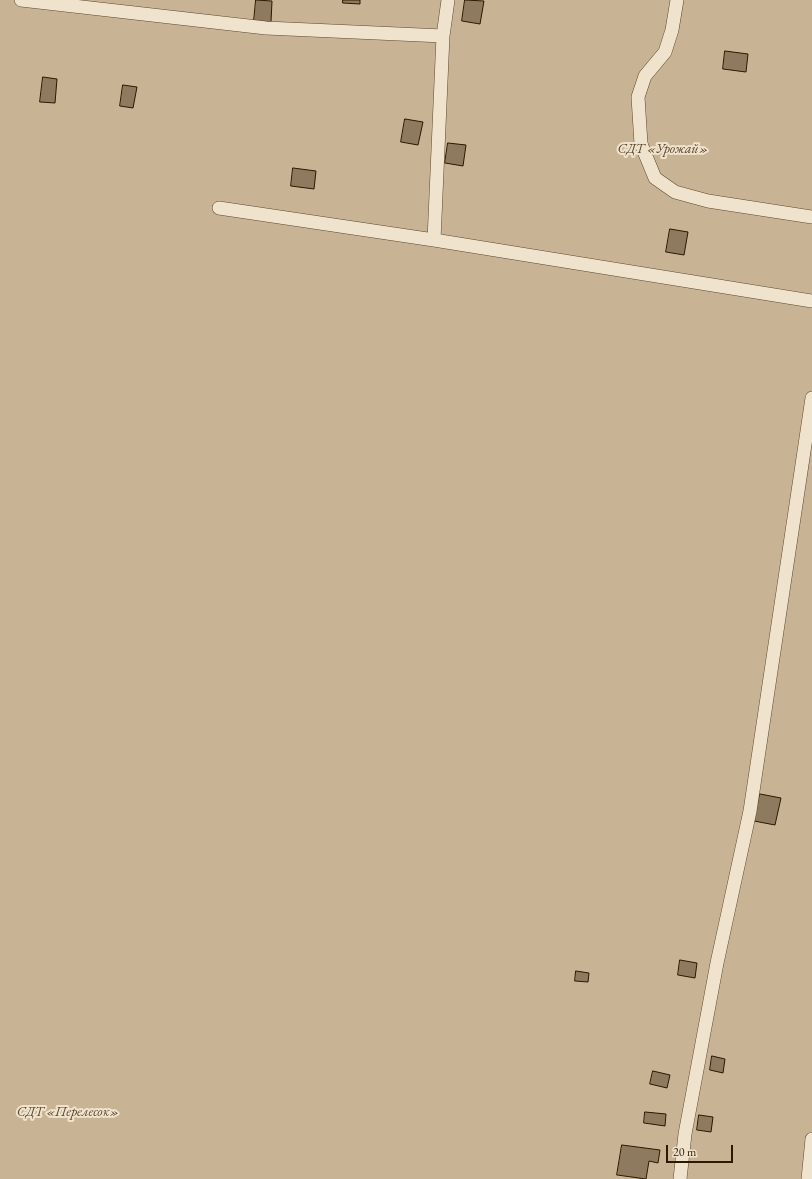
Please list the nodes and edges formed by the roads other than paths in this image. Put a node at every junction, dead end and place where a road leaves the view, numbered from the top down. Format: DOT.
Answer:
graph roads {
  1 [pos="20,0"];
  2 [pos="448,0"];
  3 [pos="678,0"];
  4 [pos="443,36"];
  5 [pos="219,208"];
  6 [pos="812,217"];
  7 [pos="434,240"];
  8 [pos="812,301"];
  9 [pos="812,398"];
  10 [pos="812,1139"];
  11 [pos="811,1154"];
  12 [pos="680,1179"];
  13 [pos="808,1179"];
  1 -- 4 [label="lane"];
  2 -- 4 [label="lane"];
  3 -- 6 [label="lane"];
  4 -- 7 [label="lane"];
  5 -- 7 [label="lane"];
  7 -- 8 [label="lane"];
  9 -- 12 [label="lane"];
  10 -- 11 [label="lane"];
  11 -- 13 [label="lane"];
}
